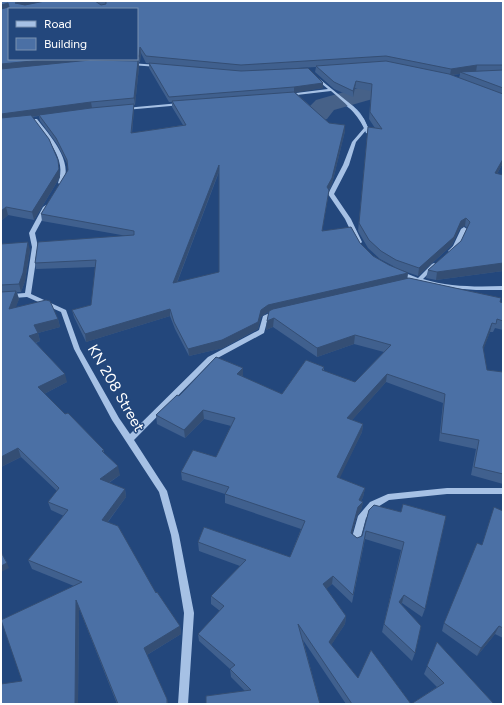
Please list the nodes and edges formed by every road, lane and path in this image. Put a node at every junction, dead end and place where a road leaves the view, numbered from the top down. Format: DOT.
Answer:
graph roads {
  1 [pos="126,64"];
  2 [pos="164,67"];
  3 [pos="315,76"];
  4 [pos="330,90"];
  5 [pos="279,96"];
  6 [pos="187,103"];
  7 [pos="121,109"];
  8 [pos="41,118"];
  9 [pos="34,119"];
  10 [pos="27,120"];
  11 [pos="57,189"];
  12 [pos="49,202"];
  13 [pos="464,229"];
  14 [pos="364,248"];
  15 [pos="397,272"];
  16 [pos="418,281"];
  17 [pos="404,284"];
  18 [pos="503,289"];
  19 [pos="28,295"];
  20 [pos="1,297"];
  21 [pos="284,310"];
  22 [pos="129,440"];
  23 [pos="503,491"];
  24 [pos="356,541"];
  25 [pos="183,704"];
  1 -- 2 [label="street"];
  3 -- 4 [label="street"];
  4 -- 5 [label="street"];
  4 -- 14 [label="street"];
  6 -- 7 [label="street"];
  8 -- 9 [label="street"];
  9 -- 10 [label="street"];
  9 -- 11 [label="street"];
  12 -- 19 [label="street"];
  13 -- 16 [label="street"];
  15 -- 16 [label="street"];
  16 -- 17 [label="street"];
  16 -- 18 [label="street"];
  19 -- 20 [label="street"];
  19 -- 22 [label="street, KN 208 Street"];
  21 -- 22 [label="street"];
  22 -- 25 [label="street, KN 208 Street"];
  23 -- 24 [label="street"];
}
